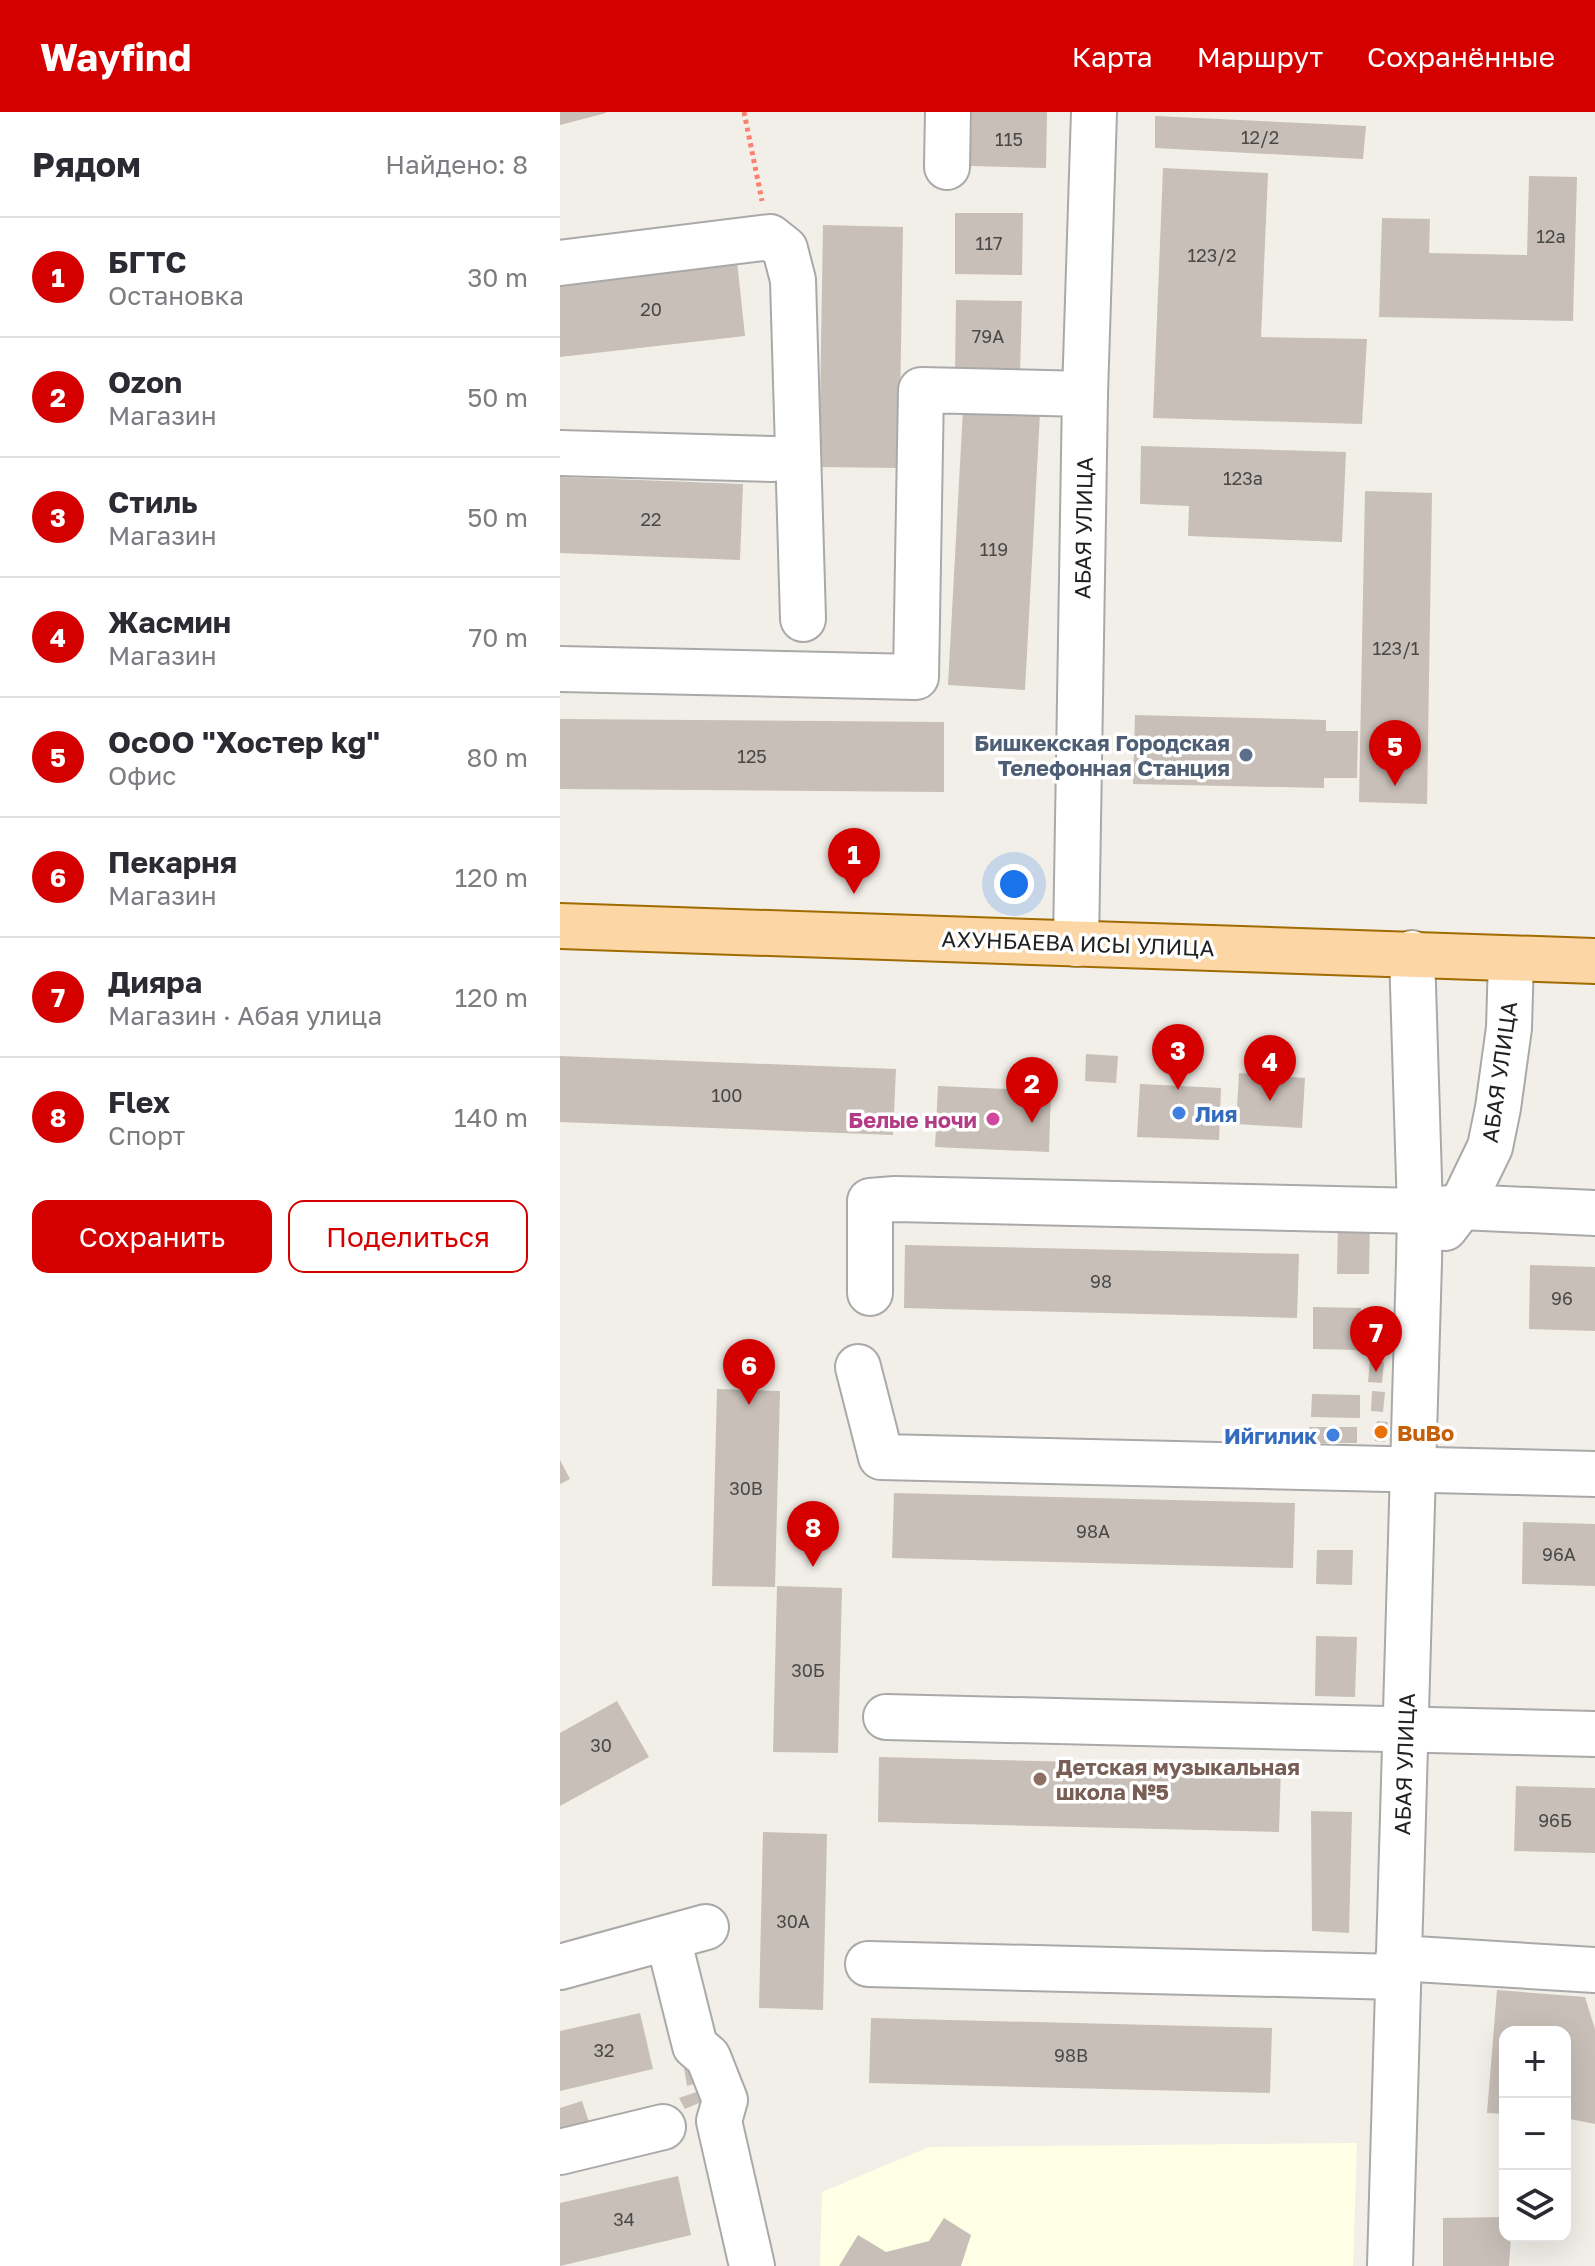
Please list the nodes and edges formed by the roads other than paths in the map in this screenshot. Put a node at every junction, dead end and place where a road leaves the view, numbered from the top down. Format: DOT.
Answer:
graph roads {
  1 [pos="948,112"];
  2 [pos="1094,112"];
  3 [pos="947,167"];
  4 [pos="560,263"];
  5 [pos="1085,394"];
  6 [pos="560,453"];
  7 [pos="773,459"];
  8 [pos="803,619"];
  9 [pos="560,669"];
  10 [pos="560,926"];
  11 [pos="1076,944"];
  12 [pos="1412,953"];
  13 [pos="1511,959"];
  14 [pos="1595,961"];
  15 [pos="1440,1209"];
  16 [pos="1595,1213"];
  17 [pos="870,1293"];
  18 [pos="858,1367"];
  19 [pos="1412,1470"];
  20 [pos="1595,1474"];
  21 [pos="886,1717"];
  22 [pos="1405,1729"];
  23 [pos="1595,1734"];
  24 [pos="868,1964"];
  25 [pos="560,1967"];
  26 [pos="1398,1967"];
  27 [pos="1595,1970"];
  28 [pos="663,2127"];
  29 [pos="560,2152"];
  30 [pos="752,2266"];
  31 [pos="1390,2266"];
  1 -- 3 [label="street"];
  2 -- 5 [label="street, АБАЯ УЛИЦА"];
  4 -- 8 [label="street"];
  5 -- 9 [label="street"];
  5 -- 11 [label="street, АБАЯ УЛИЦА"];
  6 -- 7 [label="street"];
  10 -- 11 [label="main road, АХУНБАЕВА ИСЫ УЛИЦА"];
  11 -- 12 [label="main road, АХУНБАЕВА ИСЫ УЛИЦА"];
  12 -- 13 [label="main road, АХУНБАЕВА ИСЫ УЛИЦА"];
  12 -- 15 [label="street"];
  13 -- 14 [label="main road, АХУНБАЕВА ИСЫ УЛИЦА"];
  13 -- 15 [label="street, АБАЯ УЛИЦА"];
  15 -- 16 [label="street"];
  15 -- 17 [label="street"];
  15 -- 19 [label="street, АБАЯ УЛИЦА"];
  18 -- 19 [label="street"];
  19 -- 20 [label="street"];
  19 -- 22 [label="street, АБАЯ УЛИЦА"];
  21 -- 22 [label="street"];
  22 -- 23 [label="street"];
  22 -- 26 [label="street, АБАЯ УЛИЦА"];
  24 -- 26 [label="street"];
  25 -- 30 [label="street"];
  26 -- 27 [label="street"];
  26 -- 31 [label="street, АБАЯ УЛИЦА"];
  28 -- 29 [label="street"];
}
